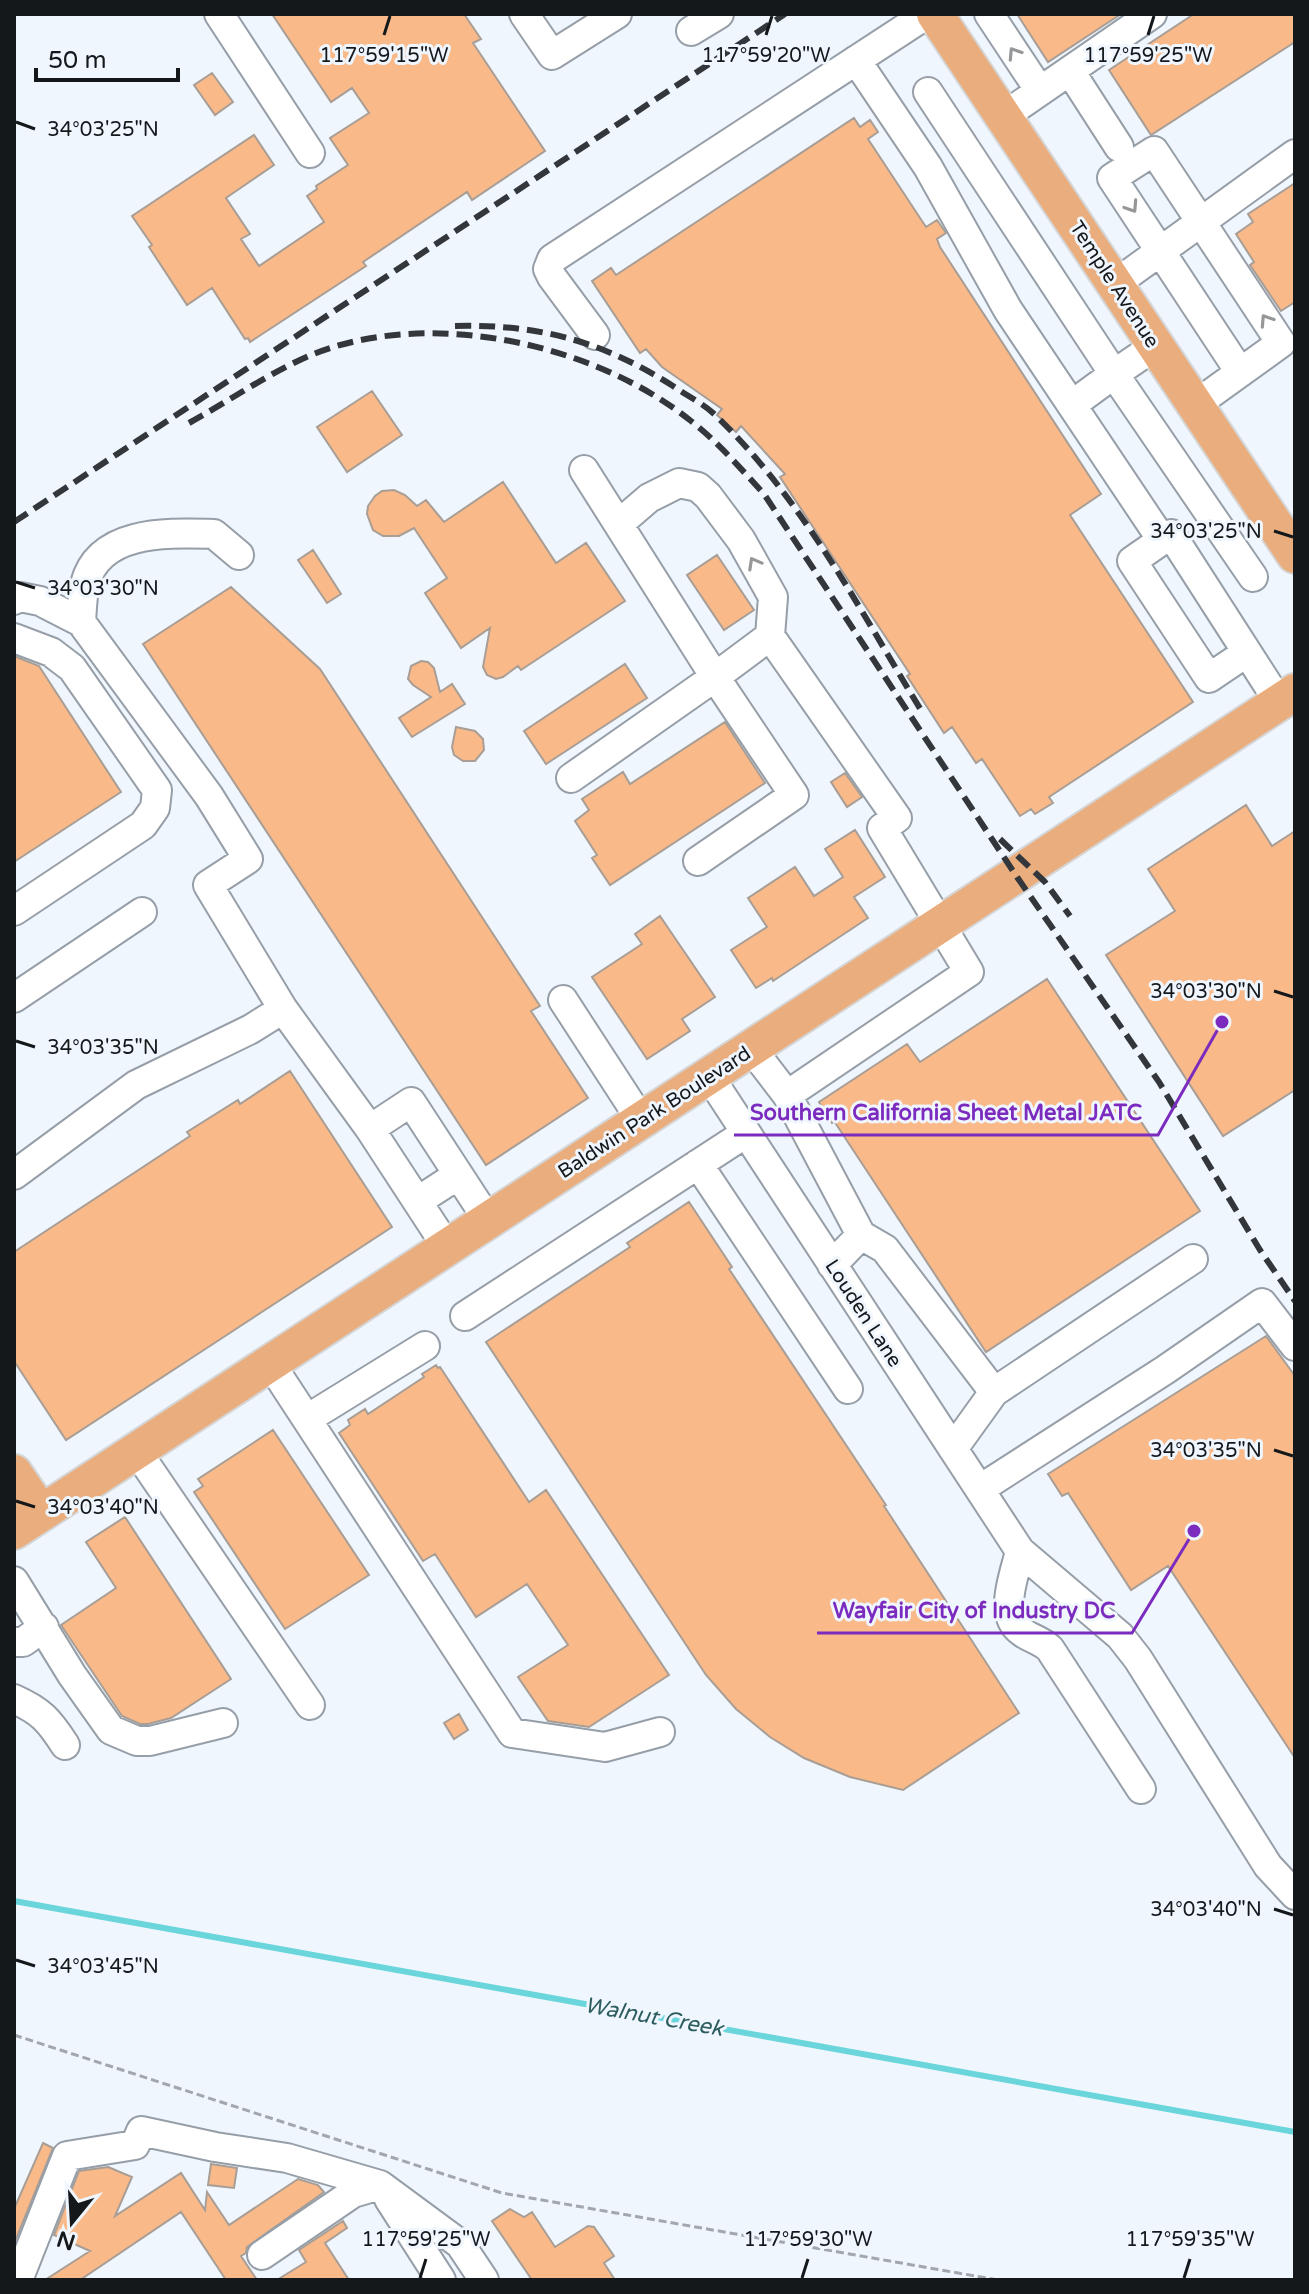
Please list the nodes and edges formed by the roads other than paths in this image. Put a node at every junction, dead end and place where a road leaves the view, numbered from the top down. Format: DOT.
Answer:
graph roads {
  1 [pos="219,14"];
  2 [pos="524,14"];
  3 [pos="617,14"];
  4 [pos="719,14"];
  5 [pos="927,14"];
  6 [pos="935,14"];
  7 [pos="989,14"];
  8 [pos="1152,14"];
  9 [pos="691,31"];
  10 [pos="856,60"];
  11 [pos="1070,71"];
  12 [pos="1040,91"];
  13 [pos="928,92"];
  14 [pos="1004,116"];
  15 [pos="1119,147"];
  16 [pos="310,153"];
  17 [pos="1295,154"];
  18 [pos="1201,221"];
  19 [pos="1161,251"];
  20 [pos="1115,284"];
  21 [pos="595,335"];
  22 [pos="1155,346"];
  23 [pos="1240,372"];
  24 [pos="1114,374"];
  25 [pos="1073,404"];
  26 [pos="1195,405"];
  27 [pos="584,470"];
  28 [pos="620,523"];
  29 [pos="1162,540"];
  30 [pos="239,555"];
  31 [pos="1295,555"];
  32 [pos="1253,577"];
  33 [pos="14,600"];
  34 [pos="81,622"];
  35 [pos="770,636"];
  36 [pos="14,638"];
  37 [pos="1246,653"];
  38 [pos="715,677"];
  39 [pos="1287,697"];
  40 [pos="571,778"];
  41 [pos="698,861"];
  42 [pos="14,911"];
  43 [pos="142,912"];
  44 [pos="942,925"];
  45 [pos="14,998"];
  46 [pos="563,1000"];
  47 [pos="283,1009"];
  48 [pos="751,1048"];
  49 [pos="709,1076"];
  50 [pos="787,1095"];
  51 [pos="641,1120"];
  52 [pos="370,1129"];
  53 [pos="746,1133"];
  54 [pos="698,1164"];
  55 [pos="14,1175"];
  56 [pos="458,1175"];
  57 [pos="418,1201"];
  58 [pos="488,1220"];
  59 [pos="861,1235"];
  60 [pos="447,1247"];
  61 [pos="1193,1259"];
  62 [pos="832,1265"];
  63 [pos="465,1316"];
  64 [pos="425,1346"];
  65 [pos="1295,1346"];
  66 [pos="270,1363"];
  67 [pos="848,1389"];
  68 [pos="994,1392"];
  69 [pos="307,1419"];
  70 [pos="953,1449"];
  71 [pos="136,1450"];
  72 [pos="14,1473"];
  73 [pos="980,1489"];
  74 [pos="27,1522"];
  75 [pos="1020,1551"];
  76 [pos="14,1581"];
  77 [pos="44,1627"];
  78 [pos="14,1642"];
  79 [pos="14,1699"];
  80 [pos="310,1705"];
  81 [pos="223,1723"];
  82 [pos="660,1732"];
  83 [pos="65,1745"];
  84 [pos="1141,1789"];
  85 [pos="1295,1895"];
  86 [pos="380,2185"];
  87 [pos="262,2255"];
  88 [pos="18,2280"];
  89 [pos="441,2280"];
  90 [pos="484,2280"];
  1 -- 16 [label="street"];
  2 -- 3 [label="street"];
  4 -- 9 [label="street"];
  5 -- 10 [label="street"];
  6 -- 14 [label="main road, Temple Avenue"];
  12 -- 7 [label="street, one-way"];
  8 -- 11 [label="street"];
  10 -- 21 [label="street"];
  10 -- 25 [label="street"];
  11 -- 12 [label="street"];
  11 -- 15 [label="street"];
  12 -- 14 [label="street"];
  13 -- 24 [label="street"];
  14 -- 20 [label="main road, Temple Avenue"];
  17 -- 18 [label="street"];
  18 -- 19 [label="street"];
  18 -- 19 [label="street, one-way"];
  23 -- 18 [label="street, one-way"];
  19 -- 20 [label="street"];
  19 -- 23 [label="street"];
  20 -- 22 [label="main road, Temple Avenue"];
  22 -- 24 [label="street"];
  22 -- 26 [label="main road, Temple Avenue"];
  23 -- 26 [label="street"];
  24 -- 25 [label="street"];
  24 -- 32 [label="street"];
  25 -- 29 [label="street"];
  26 -- 31 [label="main road, Temple Avenue"];
  27 -- 28 [label="street"];
  35 -- 28 [label="street, one-way"];
  28 -- 38 [label="street"];
  29 -- 37 [label="street"];
  29 -- 37 [label="street"];
  30 -- 34 [label="street"];
  33 -- 34 [label="street"];
  34 -- 47 [label="street"];
  35 -- 38 [label="street"];
  35 -- 44 [label="street"];
  36 -- 42 [label="street"];
  37 -- 39 [label="street"];
  38 -- 40 [label="street"];
  38 -- 41 [label="street"];
  39 -- 44 [label="main road, Baldwin Park Boulevard"];
  43 -- 45 [label="street"];
  44 -- 48 [label="main road, Baldwin Park Boulevard"];
  44 -- 50 [label="street"];
  46 -- 51 [label="street"];
  47 -- 52 [label="street"];
  47 -- 55 [label="street"];
  48 -- 49 [label="main road, Baldwin Park Boulevard"];
  48 -- 50 [label="street"];
  49 -- 51 [label="main road, Baldwin Park Boulevard"];
  49 -- 53 [label="street, Louden Lane"];
  50 -- 59 [label="street"];
  51 -- 58 [label="main road, Baldwin Park Boulevard"];
  52 -- 56 [label="street"];
  52 -- 57 [label="street"];
  53 -- 54 [label="street"];
  53 -- 62 [label="street, Louden Lane"];
  54 -- 63 [label="street"];
  54 -- 67 [label="street"];
  56 -- 57 [label="street"];
  56 -- 58 [label="street"];
  57 -- 60 [label="street"];
  58 -- 60 [label="main road, Baldwin Park Boulevard"];
  59 -- 62 [label="street"];
  59 -- 68 [label="street"];
  60 -- 66 [label="main road, Baldwin Park Boulevard"];
  61 -- 68 [label="street"];
  62 -- 70 [label="street, Louden Lane"];
  64 -- 69 [label="street"];
  65 -- 73 [label="street"];
  66 -- 69 [label="street"];
  66 -- 71 [label="main road, Baldwin Park Boulevard"];
  68 -- 70 [label="street"];
  69 -- 82 [label="street"];
  70 -- 73 [label="street, Louden Lane"];
  71 -- 74 [label="main road, Baldwin Park Boulevard"];
  71 -- 80 [label="street"];
  72 -- 74 [label="main road"];
  73 -- 75 [label="street, Louden Lane"];
  75 -- 84 [label="street"];
  75 -- 85 [label="street, Louden Lane"];
  76 -- 77 [label="street"];
  77 -- 78 [label="street"];
  77 -- 81 [label="street"];
  79 -- 83 [label="street"];
  86 -- 87 [label="street"];
  86 -- 88 [label="street"];
  86 -- 89 [label="street"];
  86 -- 90 [label="street"];
}
